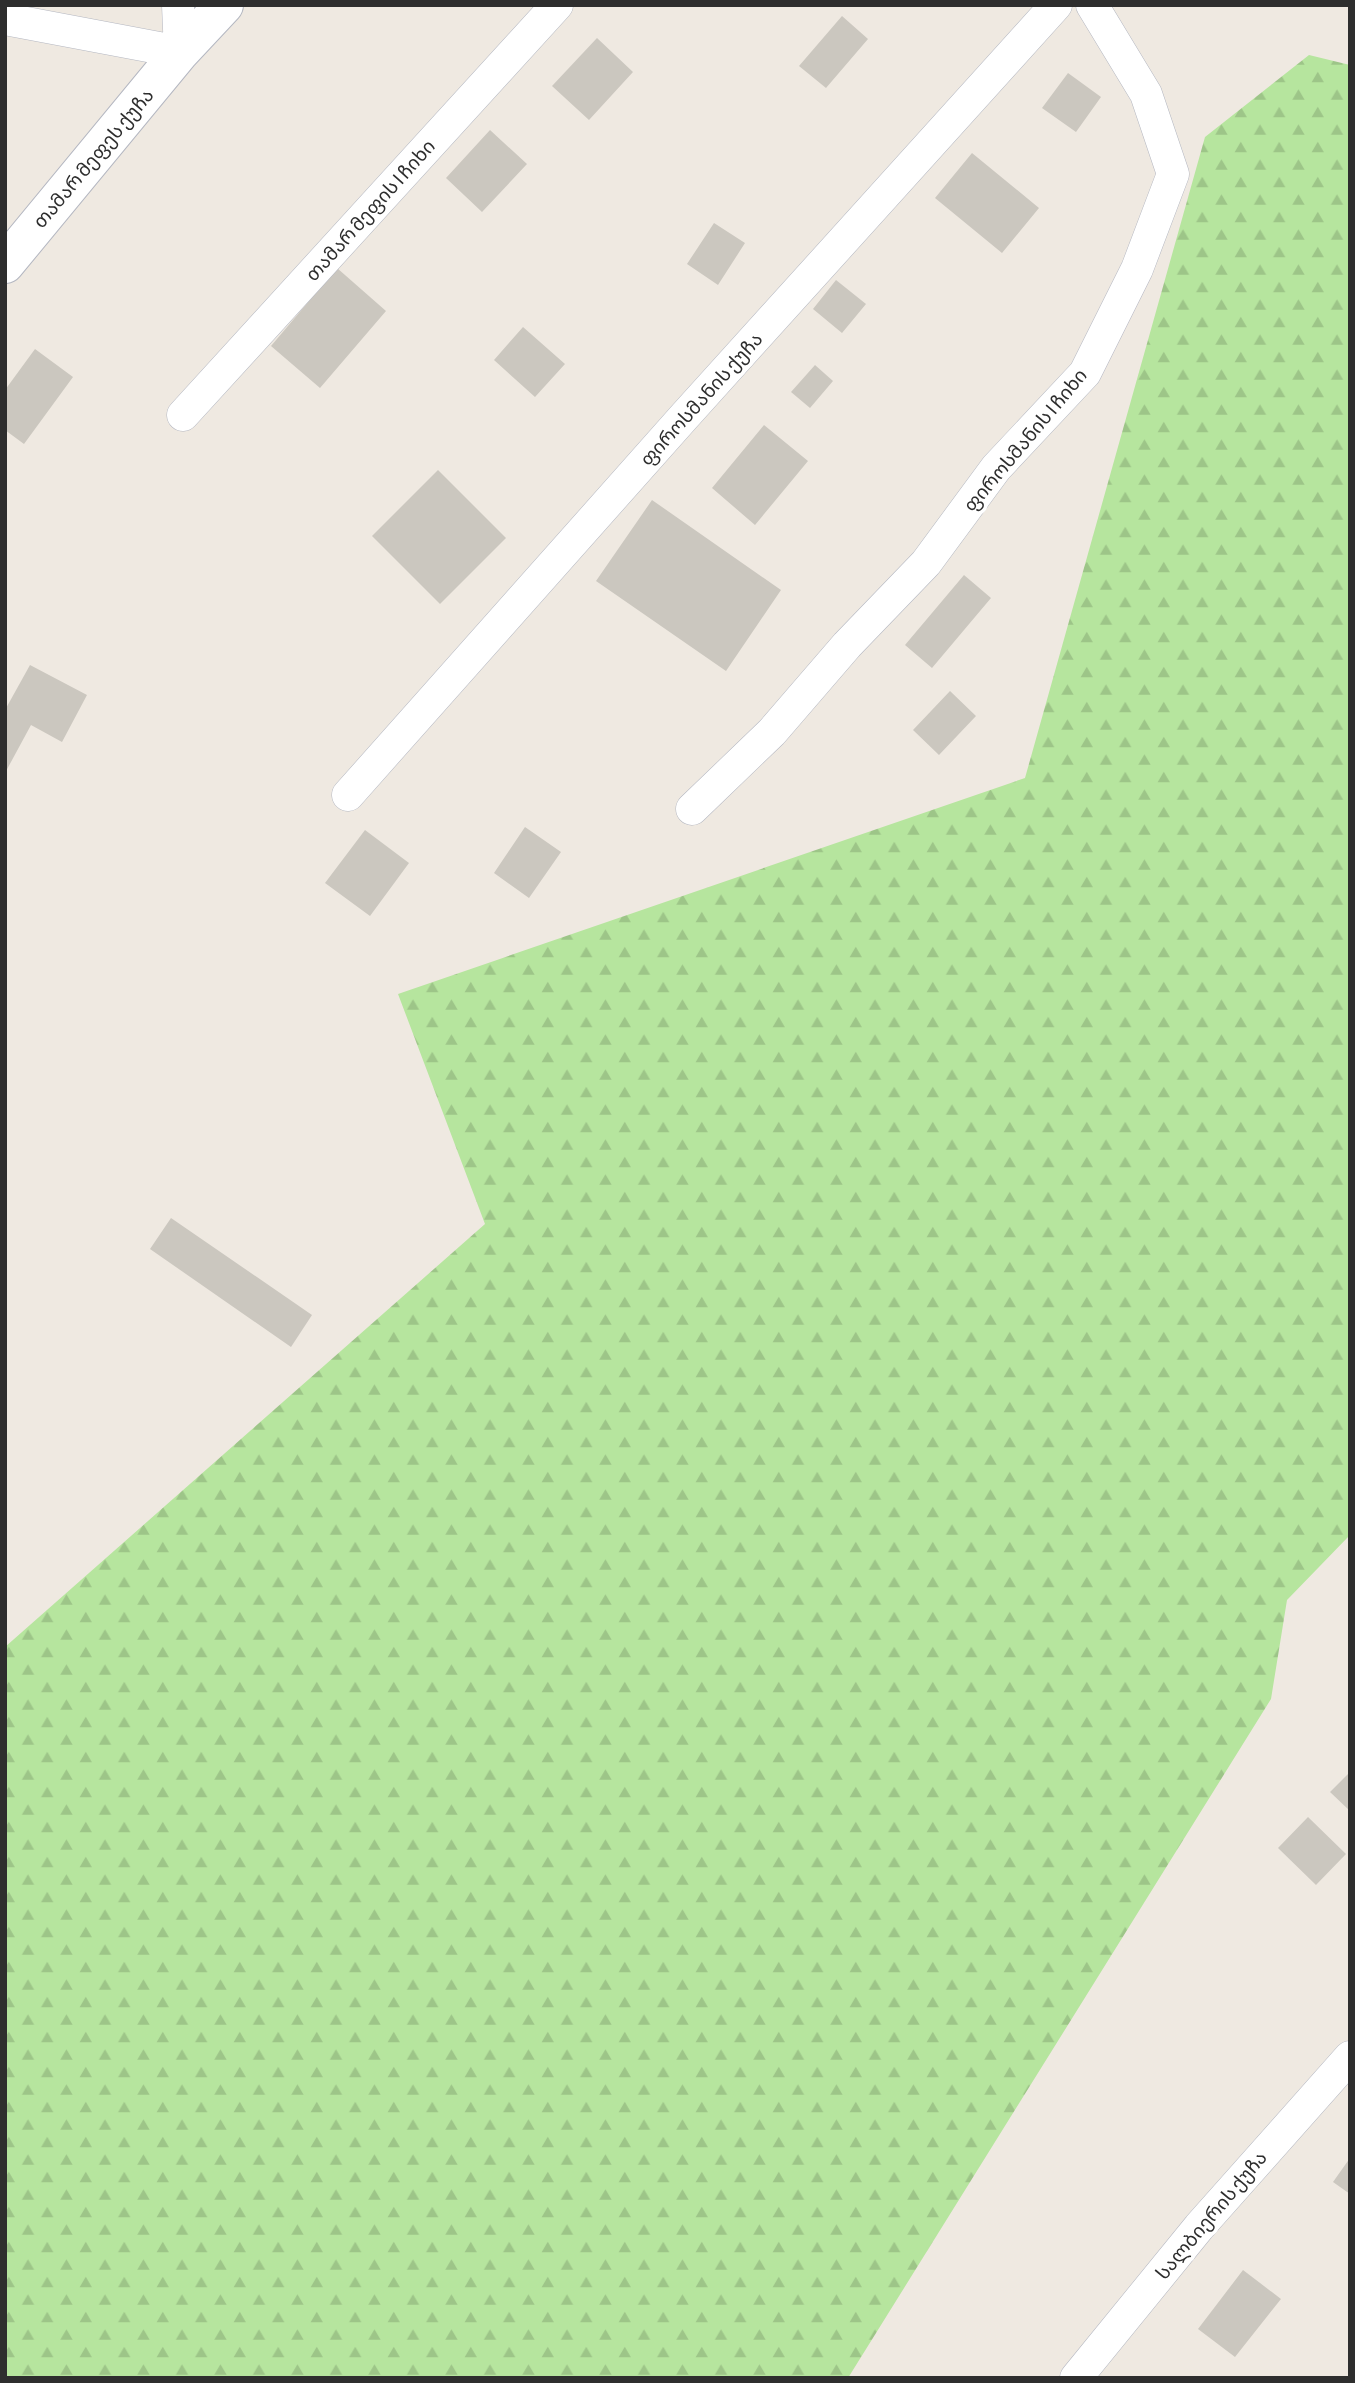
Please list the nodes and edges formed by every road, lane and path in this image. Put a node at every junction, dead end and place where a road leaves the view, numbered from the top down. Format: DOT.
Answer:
graph roads {
  1 [pos="178,5"];
  2 [pos="224,5"];
  3 [pos="557,5"];
  4 [pos="1056,5"];
  5 [pos="1092,5"];
  6 [pos="5,19"];
  7 [pos="180,52"];
  8 [pos="5,264"];
  9 [pos="183,415"];
  10 [pos="348,795"];
  11 [pos="692,809"];
  12 [pos="1350,2057"];
  13 [pos="1076,2378"];
  1 -- 7 [label="street"];
  2 -- 7 [label="street, თამარ მეფეს ქუჩა"];
  3 -- 9 [label="street, თამარ მეფის I ჩიხი"];
  4 -- 10 [label="street, ფიროსმანის ქუჩა"];
  5 -- 11 [label="street, ფიროსმანის I ჩიხი"];
  6 -- 7 [label="street"];
  7 -- 8 [label="street, თამარ მეფეს ქუჩა"];
  12 -- 13 [label="street, სალბიერის ქუჩა"];
}
